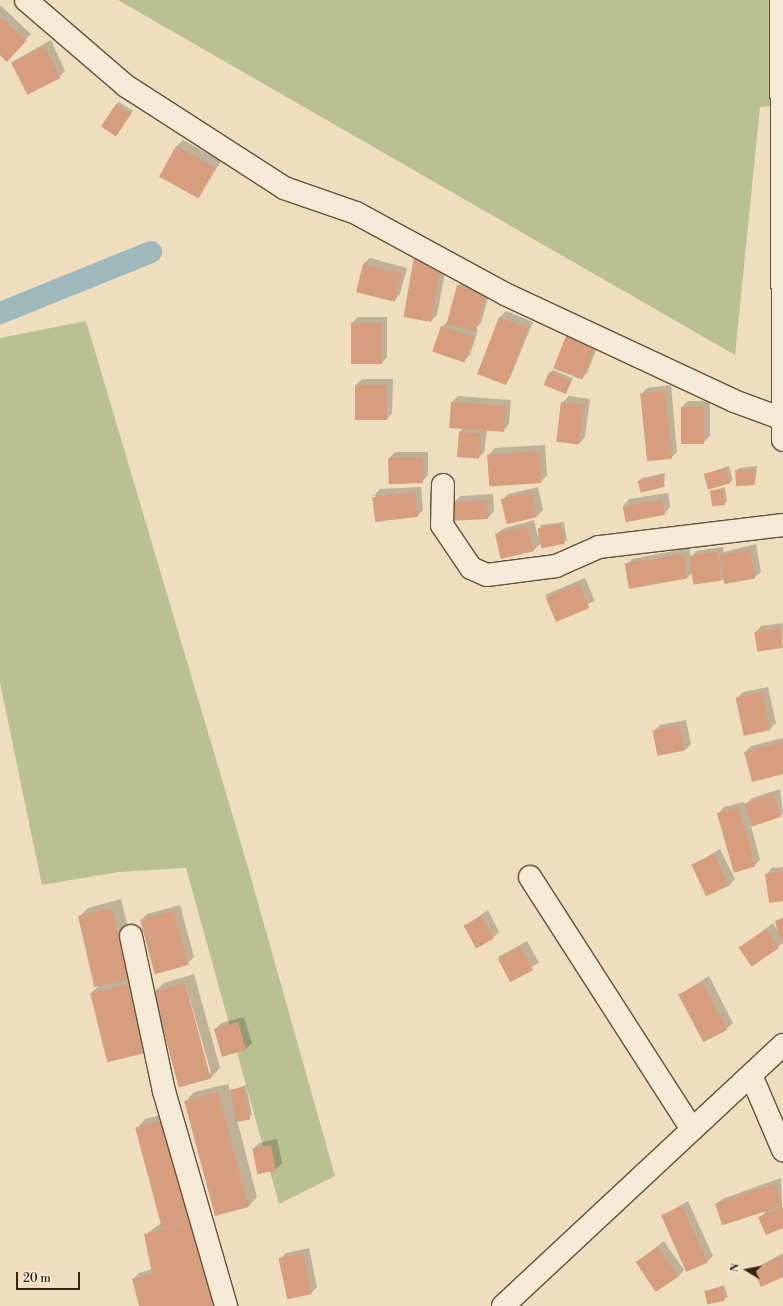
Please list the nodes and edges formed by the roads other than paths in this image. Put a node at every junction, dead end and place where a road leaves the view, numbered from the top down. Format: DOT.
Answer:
graph roads {
  1 [pos="26,0"];
  2 [pos="781,0"];
  3 [pos="782,43"];
  4 [pos="782,115"];
  5 [pos="782,168"];
  6 [pos="782,419"];
  7 [pos="783,440"];
  8 [pos="443,485"];
  9 [pos="783,524"];
  10 [pos="530,877"];
  11 [pos="131,936"];
  12 [pos="783,1045"];
  13 [pos="751,1075"];
  14 [pos="692,1129"];
  15 [pos="783,1150"];
  16 [pos="226,1306"];
  17 [pos="503,1306"];
  1 -- 6 [label="street"];
  2 -- 3 [label="street"];
  3 -- 4 [label="street"];
  4 -- 5 [label="street"];
  5 -- 6 [label="street"];
  6 -- 7 [label="street"];
  8 -- 9 [label="street"];
  10 -- 14 [label="street"];
  11 -- 16 [label="street"];
  12 -- 13 [label="street"];
  13 -- 14 [label="street"];
  13 -- 15 [label="street"];
  14 -- 17 [label="street"];
}
